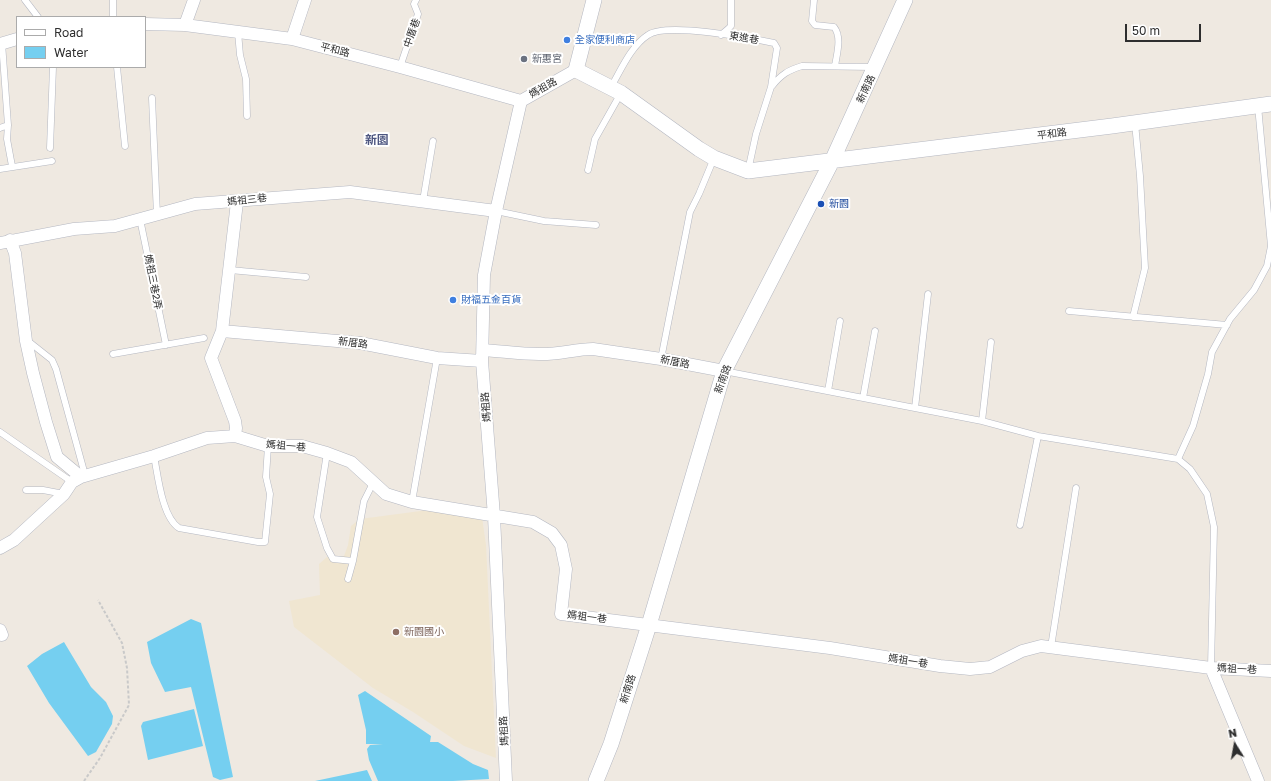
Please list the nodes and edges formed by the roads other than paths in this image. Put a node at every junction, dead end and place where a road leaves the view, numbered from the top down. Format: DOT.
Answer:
graph roads {
  1 [pos="25,0"];
  2 [pos="113,0"];
  3 [pos="194,0"];
  4 [pos="305,0"];
  5 [pos="416,0"];
  6 [pos="594,0"];
  7 [pos="731,0"];
  8 [pos="814,0"];
  9 [pos="906,0"];
  10 [pos="37,16"];
  11 [pos="113,16"];
  12 [pos="146,24"];
  13 [pos="185,25"];
  14 [pos="238,32"];
  15 [pos="721,35"];
  16 [pos="16,39"];
  17 [pos="292,39"];
  18 [pos="1,44"];
  19 [pos="835,66"];
  20 [pos="400,67"];
  21 [pos="876,67"];
  22 [pos="53,68"];
  23 [pos="117,68"];
  24 [pos="576,70"];
  25 [pos="771,87"];
  26 [pos="616,90"];
  27 [pos="152,98"];
  28 [pos="521,101"];
  29 [pos="1264,105"];
  30 [pos="247,116"];
  31 [pos="1135,123"];
  32 [pos="8,125"];
  33 [pos="0,128"];
  34 [pos="433,141"];
  35 [pos="125,146"];
  36 [pos="50,148"];
  37 [pos="714,158"];
  38 [pos="52,161"];
  39 [pos="832,161"];
  40 [pos="12,166"];
  41 [pos="0,169"];
  42 [pos="588,170"];
  43 [pos="748,171"];
  44 [pos="422,200"];
  45 [pos="237,202"];
  46 [pos="496,211"];
  47 [pos="157,215"];
  48 [pos="140,219"];
  49 [pos="596,225"];
  50 [pos="5,241"];
  51 [pos="230,270"];
  52 [pos="306,277"];
  53 [pos="928,294"];
  54 [pos="1069,311"];
  55 [pos="1132,316"];
  56 [pos="840,321"];
  57 [pos="1227,325"];
  58 [pos="875,331"];
  59 [pos="222,332"];
  60 [pos="204,338"];
  61 [pos="26,341"];
  62 [pos="991,342"];
  63 [pos="166,345"];
  64 [pos="113,354"];
  65 [pos="482,355"];
  66 [pos="437,358"];
  67 [pos="661,359"];
  68 [pos="724,371"];
  69 [pos="828,391"];
  70 [pos="863,398"];
  71 [pos="915,408"];
  72 [pos="982,421"];
  73 [pos="0,432"];
  74 [pos="235,436"];
  75 [pos="1038,436"];
  76 [pos="268,446"];
  77 [pos="327,453"];
  78 [pos="154,456"];
  79 [pos="1178,459"];
  80 [pos="79,478"];
  81 [pos="373,483"];
  82 [pos="1076,488"];
  83 [pos="26,490"];
  84 [pos="64,494"];
  85 [pos="412,502"];
  86 [pos="494,516"];
  87 [pos="1020,525"];
  88 [pos="0,548"];
  89 [pos="353,561"];
  90 [pos="348,579"];
  91 [pos="649,625"];
  92 [pos="1050,646"];
  93 [pos="1211,668"];
  94 [pos="1271,671"];
  95 [pos="506,781"];
  96 [pos="596,781"];
  97 [pos="1258,781"];
  1 -- 10 [label="lane"];
  2 -- 11 [label="lane"];
  3 -- 13 [label="street"];
  4 -- 17 [label="street"];
  5 -- 20 [label="lane, 中厝巷"];
  6 -- 24 [label="street"];
  7 -- 15 [label="lane"];
  8 -- 19 [label="lane"];
  9 -- 21 [label="street, 新南路"];
  12 -- 13 [label="street, 平和路"];
  13 -- 14 [label="street, 平和路"];
  14 -- 17 [label="street, 平和路"];
  14 -- 30 [label="lane"];
  15 -- 25 [label="lane, 東進巷"];
  15 -- 26 [label="lane, 東進巷"];
  16 -- 18 [label="street"];
  17 -- 20 [label="street, 平和路"];
  18 -- 32 [label="lane"];
  19 -- 21 [label="lane"];
  19 -- 25 [label="lane"];
  20 -- 28 [label="street, 平和路"];
  21 -- 39 [label="street, 新南路"];
  22 -- 36 [label="lane"];
  23 -- 35 [label="lane"];
  24 -- 26 [label="street"];
  24 -- 28 [label="street, 媽祖路"];
  25 -- 43 [label="lane, 東進巷"];
  26 -- 37 [label="street"];
  26 -- 42 [label="lane, 東進巷"];
  27 -- 47 [label="lane"];
  28 -- 46 [label="street, 媽祖路"];
  29 -- 31 [label="street, 平和路"];
  29 -- 57 [label="lane"];
  31 -- 39 [label="street, 平和路"];
  31 -- 55 [label="lane"];
  32 -- 33 [label="lane"];
  32 -- 40 [label="lane"];
  34 -- 44 [label="lane"];
  37 -- 43 [label="street"];
  37 -- 67 [label="lane"];
  38 -- 40 [label="lane"];
  39 -- 43 [label="street, 平和路"];
  39 -- 68 [label="street, 新南路"];
  40 -- 41 [label="lane"];
  44 -- 45 [label="street, 媽祖三巷"];
  44 -- 46 [label="street, 媽祖三巷"];
  45 -- 47 [label="street, 媽祖三巷"];
  45 -- 51 [label="street"];
  46 -- 49 [label="lane"];
  46 -- 65 [label="street, 媽祖路"];
  47 -- 48 [label="street, 媽祖三巷"];
  48 -- 50 [label="street, 媽祖三巷"];
  48 -- 63 [label="lane, 媽祖三巷2弄"];
  50 -- 61 [label="street"];
  51 -- 52 [label="lane"];
  51 -- 59 [label="street"];
  53 -- 71 [label="lane"];
  54 -- 55 [label="lane"];
  55 -- 57 [label="lane"];
  56 -- 69 [label="lane"];
  57 -- 79 [label="lane"];
  58 -- 70 [label="lane"];
  59 -- 66 [label="street, 新厝路"];
  59 -- 74 [label="street"];
  60 -- 63 [label="lane"];
  61 -- 80 [label="street"];
  61 -- 80 [label="lane"];
  62 -- 72 [label="lane"];
  63 -- 64 [label="lane"];
  65 -- 66 [label="street, 新厝路"];
  65 -- 67 [label="street, 新厝路"];
  65 -- 86 [label="street, 媽祖路"];
  66 -- 85 [label="lane"];
  67 -- 68 [label="street, 新厝路"];
  68 -- 69 [label="lane"];
  68 -- 91 [label="street, 新南路"];
  69 -- 70 [label="lane"];
  70 -- 71 [label="lane"];
  71 -- 72 [label="lane"];
  72 -- 75 [label="lane"];
  73 -- 80 [label="lane"];
  74 -- 76 [label="street, 媽祖一巷"];
  74 -- 78 [label="street, 媽祖一巷"];
  75 -- 79 [label="lane"];
  75 -- 87 [label="lane"];
  76 -- 77 [label="street, 媽祖一巷"];
  76 -- 78 [label="lane"];
  77 -- 81 [label="street, 媽祖一巷"];
  77 -- 89 [label="lane"];
  78 -- 80 [label="street, 媽祖一巷"];
  79 -- 93 [label="lane"];
  80 -- 84 [label="street"];
  81 -- 85 [label="street, 媽祖一巷"];
  81 -- 89 [label="lane"];
  82 -- 92 [label="lane"];
  83 -- 84 [label="lane"];
  84 -- 88 [label="street"];
  85 -- 86 [label="street, 媽祖一巷"];
  86 -- 91 [label="street, 媽祖一巷"];
  86 -- 95 [label="street, 媽祖路"];
  89 -- 90 [label="lane"];
  91 -- 92 [label="street, 媽祖一巷"];
  91 -- 96 [label="street, 新南路"];
  92 -- 93 [label="street, 媽祖一巷"];
  93 -- 94 [label="street, 媽祖一巷"];
  93 -- 97 [label="street"];
}
